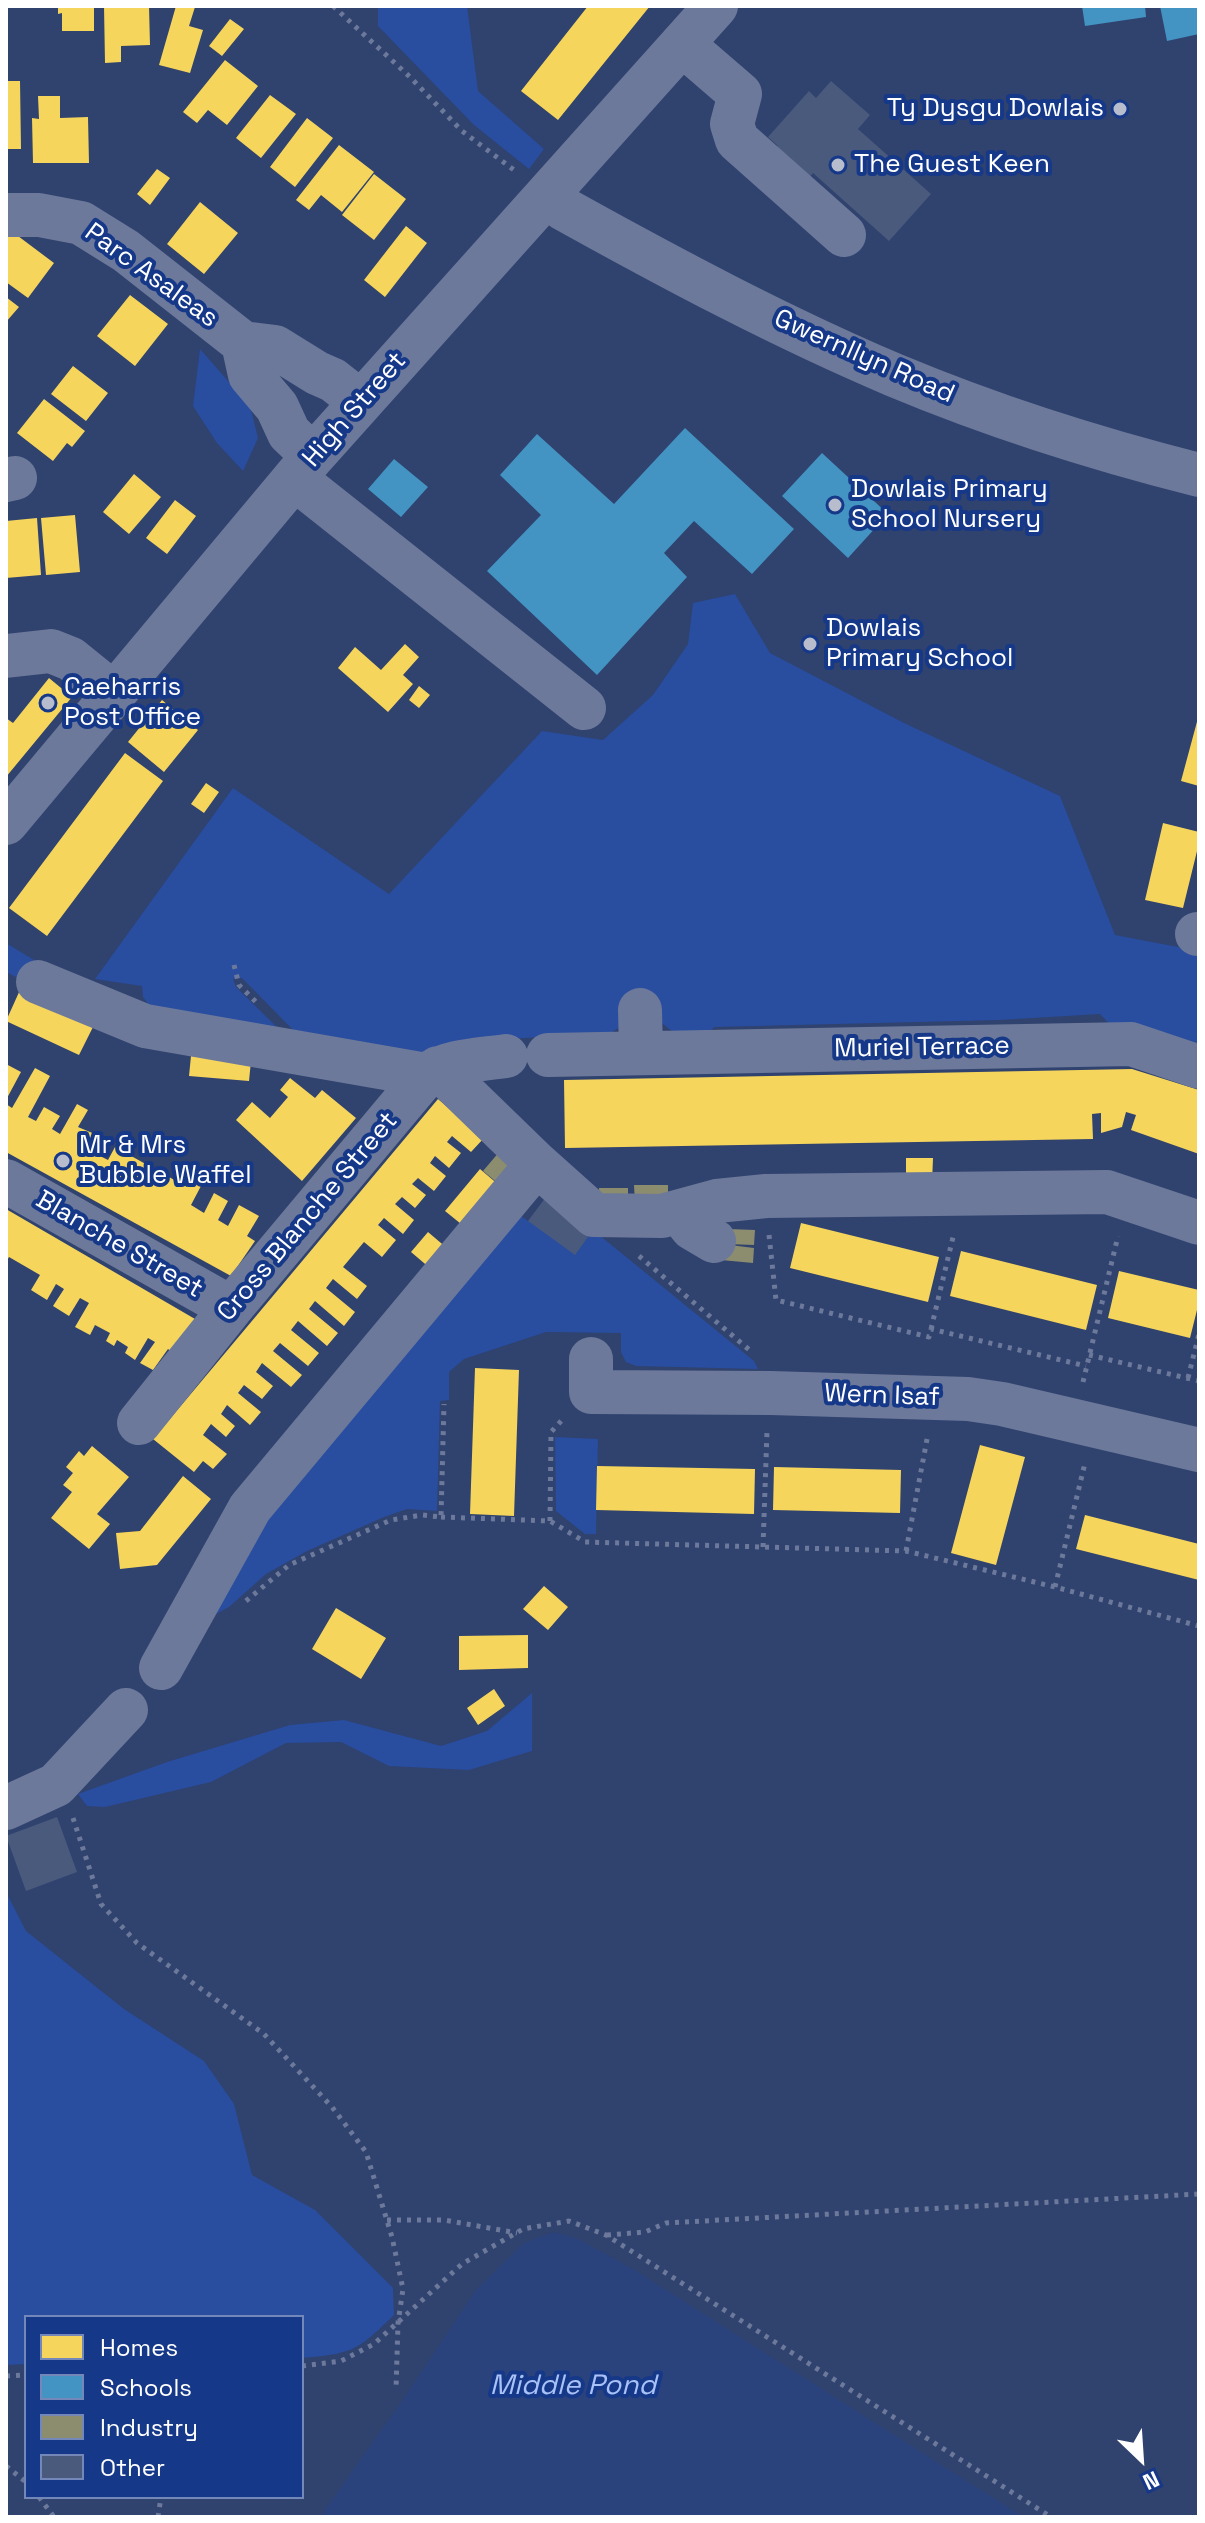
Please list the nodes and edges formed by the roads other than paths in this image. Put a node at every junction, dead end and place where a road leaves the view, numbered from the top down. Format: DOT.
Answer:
graph roads {
  1 [pos="716,6"];
  2 [pos="682,44"];
  3 [pos="547,196"];
  4 [pos="6,215"];
  5 [pos="844,235"];
  6 [pos="243,343"];
  7 [pos="361,402"];
  8 [pos="304,467"];
  9 [pos="1199,475"];
  10 [pos="6,656"];
  11 [pos="113,693"];
  12 [pos="584,708"];
  13 [pos="6,823"];
  14 [pos="38,982"];
  15 [pos="640,1010"];
  16 [pos="641,1053"];
  17 [pos="1199,1067"];
  18 [pos="432,1071"];
  19 [pos="537,1164"];
  20 [pos="6,1181"];
  21 [pos="680,1213"];
  22 [pos="1199,1223"];
  23 [pos="714,1241"];
  24 [pos="231,1308"];
  25 [pos="591,1375"];
  26 [pos="139,1423"];
  27 [pos="1199,1450"];
  28 [pos="161,1668"];
  29 [pos="126,1710"];
  30 [pos="6,1808"];
  1 -- 2 [label="street, High Street"];
  2 -- 3 [label="street, High Street"];
  2 -- 5 [label="street"];
  3 -- 7 [label="street, High Street"];
  3 -- 9 [label="street, Gwernllyn Road"];
  4 -- 6 [label="street, Parc Asaleas"];
  6 -- 7 [label="street, Parc Asaleas"];
  6 -- 8 [label="street, Parc Asaleas"];
  7 -- 8 [label="street, High Street"];
  8 -- 11 [label="street, High Street"];
  8 -- 12 [label="street, Parc Asaleas"];
  10 -- 11 [label="street"];
  11 -- 13 [label="street, High Street"];
  14 -- 18 [label="street"];
  15 -- 16 [label="street"];
  16 -- 17 [label="street, Muriel Terrace"];
  16 -- 18 [label="street, Muriel Terrace"];
  18 -- 19 [label="street"];
  18 -- 24 [label="street, Cross Blanche Street"];
  19 -- 21 [label="street"];
  19 -- 28 [label="street"];
  20 -- 24 [label="street, Blanche Street"];
  21 -- 22 [label="street"];
  21 -- 23 [label="street"];
  24 -- 26 [label="street, Cross Blanche Street"];
  25 -- 27 [label="street, Wern Isaf"];
  29 -- 30 [label="street"];
}
